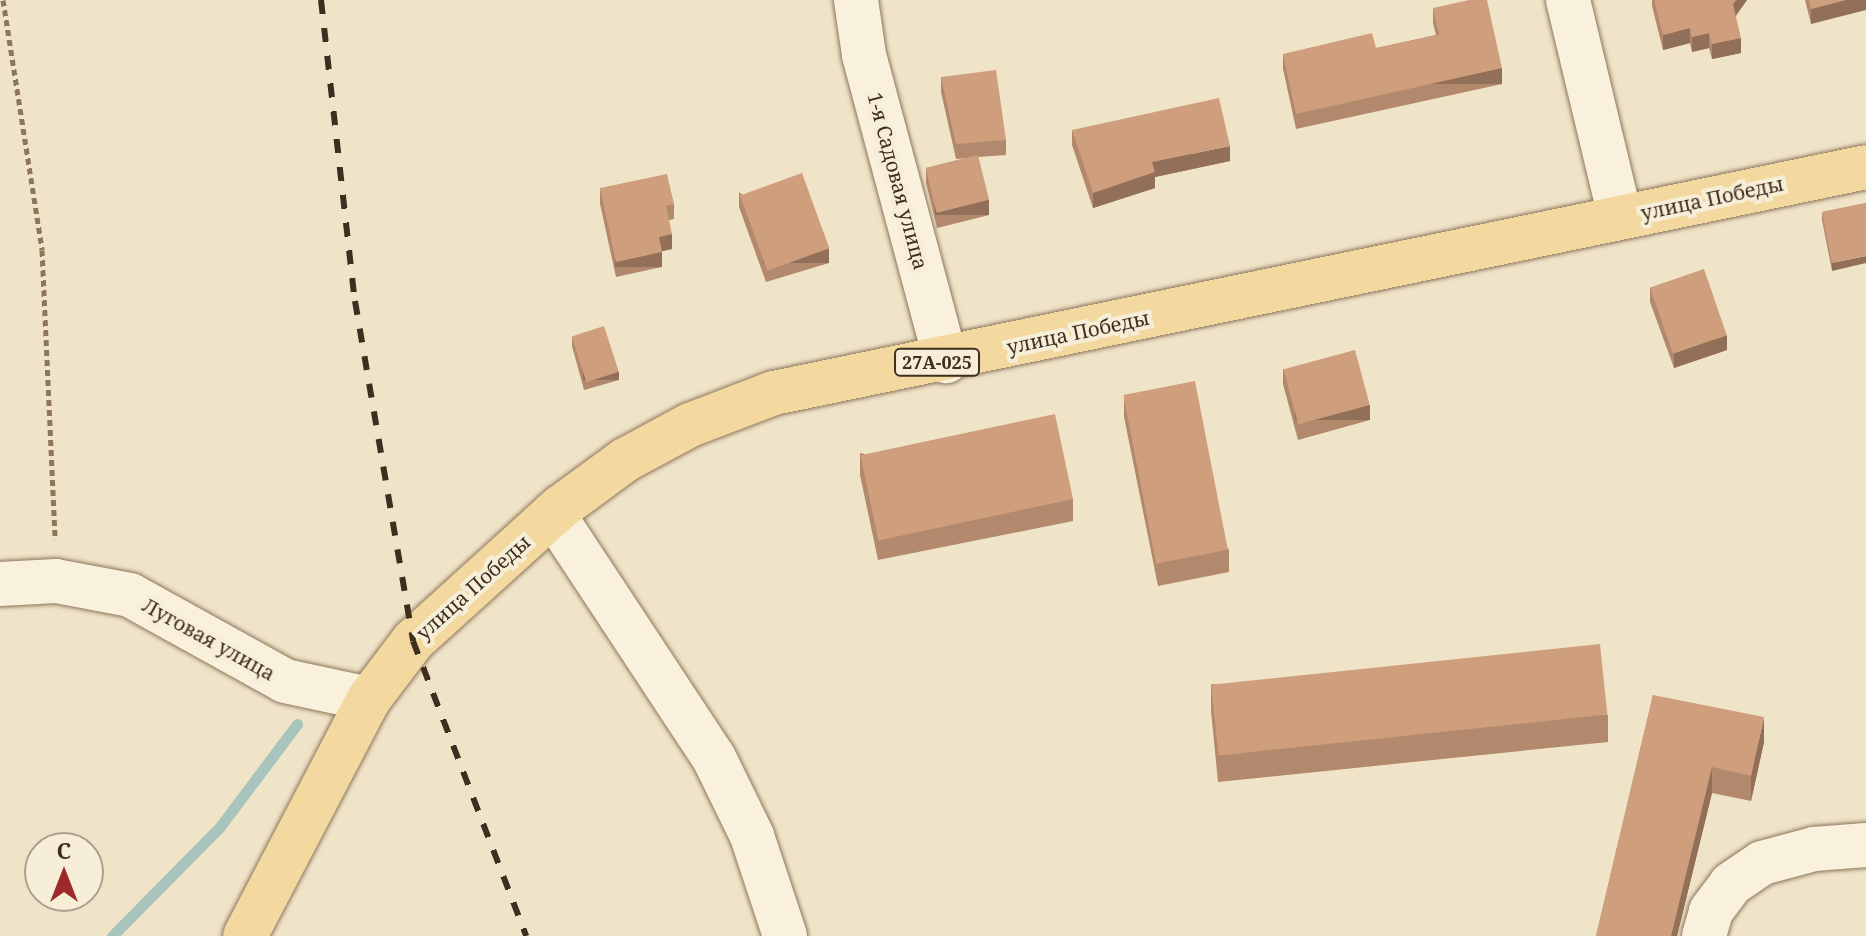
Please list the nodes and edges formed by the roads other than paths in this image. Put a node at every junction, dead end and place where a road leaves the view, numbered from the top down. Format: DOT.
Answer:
graph roads {
  1 [pos="856,0"];
  2 [pos="1568,0"];
  3 [pos="1866,167"];
  4 [pos="1620,217"];
  5 [pos="946,361"];
  6 [pos="553,514"];
  7 [pos="0,584"];
  8 [pos="369,699"];
  9 [pos="1866,845"];
  10 [pos="245,936"];
  11 [pos="785,936"];
  12 [pos="1704,936"];
  1 -- 5 [label="street, 1-я Садовая улица"];
  2 -- 4 [label="street"];
  3 -- 4 [label="main road, улица Победы / 27А-025"];
  4 -- 5 [label="main road, улица Победы / 27А-025"];
  5 -- 6 [label="main road, улица Победы / 27А-025"];
  6 -- 8 [label="main road, улица Победы / 27А-025"];
  6 -- 11 [label="street"];
  7 -- 8 [label="street, Луговая улица"];
  8 -- 10 [label="main road, улица Победы / 27А-025"];
  9 -- 12 [label="street"];
}
